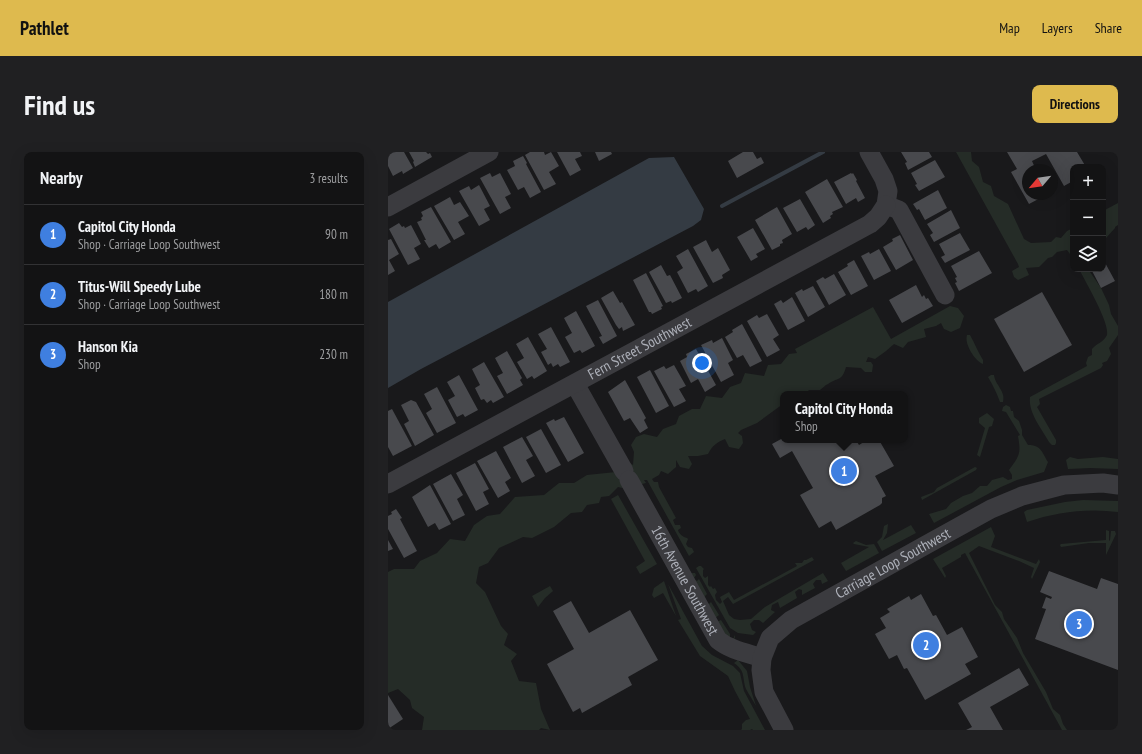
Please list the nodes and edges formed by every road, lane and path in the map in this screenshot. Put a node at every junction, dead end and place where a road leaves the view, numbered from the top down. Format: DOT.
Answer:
graph roads {
  1 [pos="488,152"];
  2 [pos="869,152"];
  3 [pos="886,205"];
  4 [pos="388,207"];
  5 [pos="945,295"];
  6 [pos="575,384"];
  7 [pos="388,484"];
  8 [pos="1118,486"];
  9 [pos="762,658"];
  10 [pos="784,730"];
  1 -- 4 [label="street"];
  2 -- 3 [label="street"];
  3 -- 5 [label="street"];
  3 -- 6 [label="street, Fern Street Southwest"];
  6 -- 7 [label="street, Fern Street Southwest"];
  6 -- 9 [label="street, 16th Avenue Southwest"];
  8 -- 9 [label="street, Carriage Loop Southwest"];
  9 -- 10 [label="street, Carriage Loop Southwest"];
}
